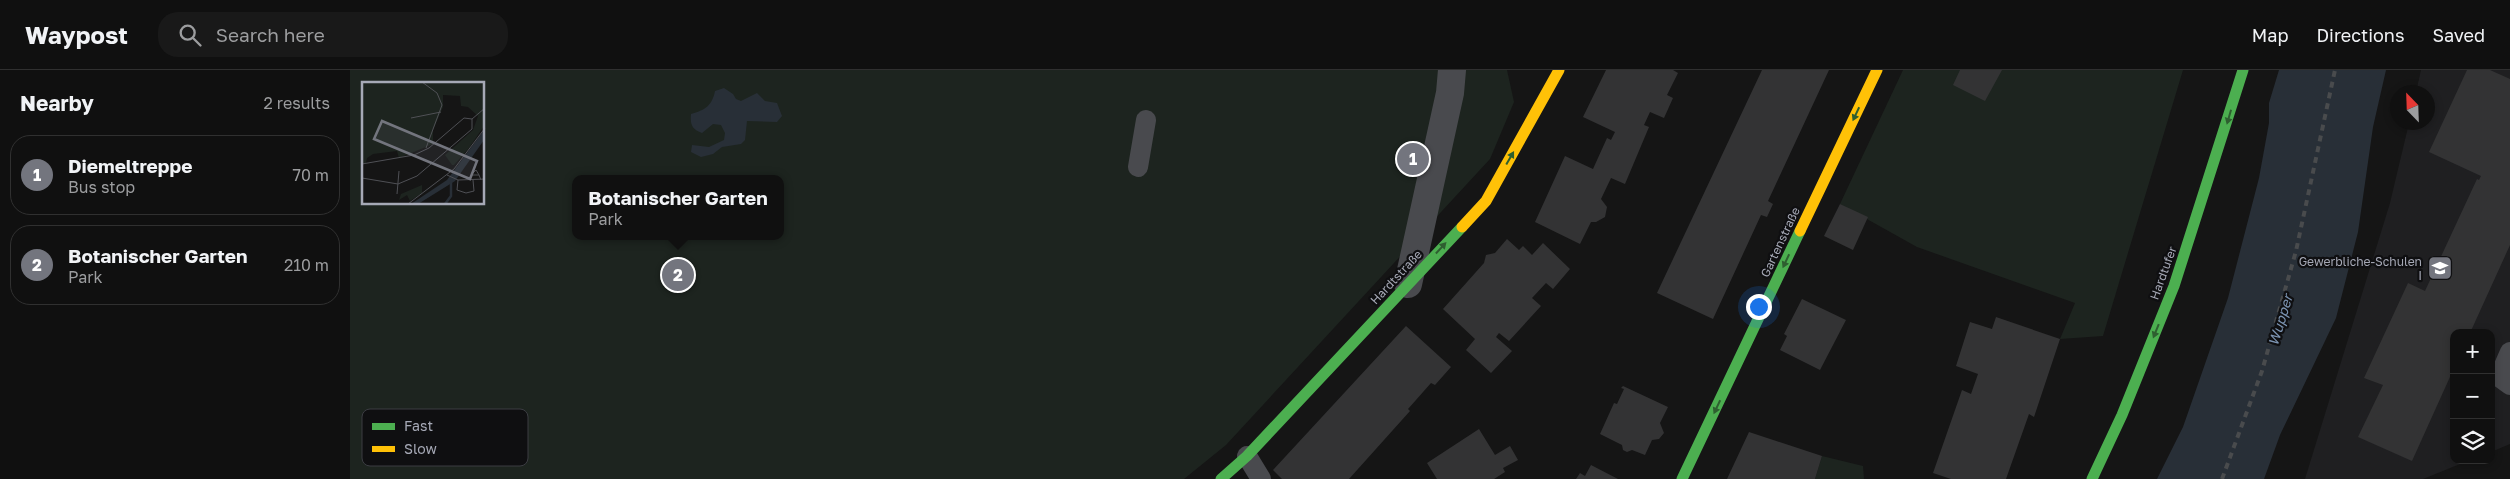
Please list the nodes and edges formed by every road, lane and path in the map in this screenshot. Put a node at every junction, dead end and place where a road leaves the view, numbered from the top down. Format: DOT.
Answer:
graph roads {
  1 [pos="1452,70"];
  2 [pos="1559,70"];
  3 [pos="1877,70"];
  4 [pos="2243,70"];
  5 [pos="1146,120"];
  6 [pos="1138,167"];
  7 [pos="1408,284"];
  8 [pos="2510,352"];
  9 [pos="2510,385"];
  10 [pos="1236,471"];
  11 [pos="1261,479"];
  12 [pos="1682,479"];
  13 [pos="2092,479"];
  1 -- 7 [label="street"];
  7 -- 2 [label="street, Hardtstraße, one-way"];
  3 -- 12 [label="street, Gartenstraße, one-way"];
  4 -- 13 [label="street, Hardtufer, one-way"];
  5 -- 6 [label="lane"];
  7 -- 10 [label="street, Hardtstraße"];
  8 -- 9 [label="lane"];
  10 -- 11 [label="lane"];
}
